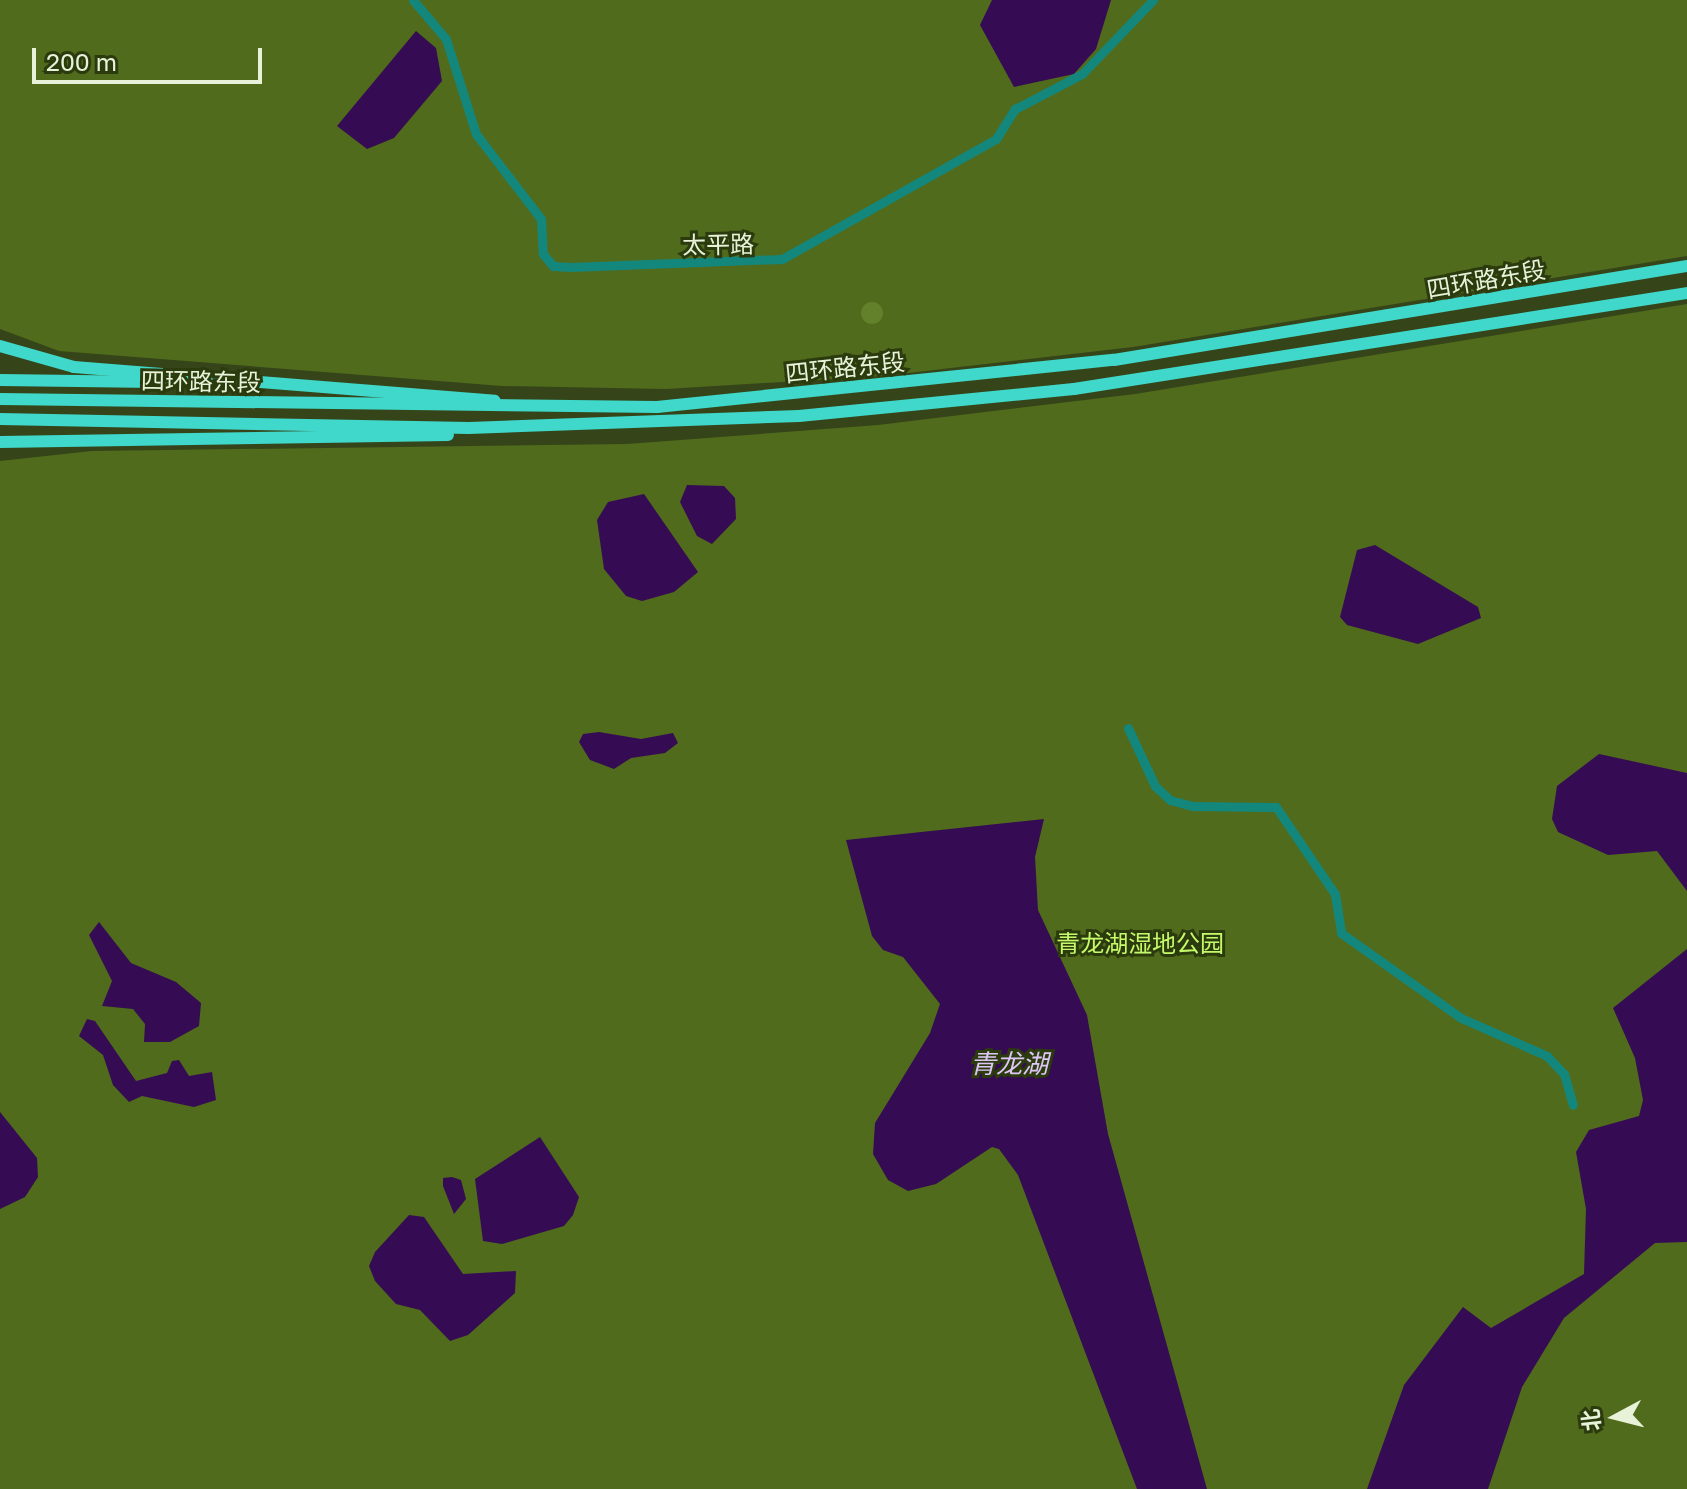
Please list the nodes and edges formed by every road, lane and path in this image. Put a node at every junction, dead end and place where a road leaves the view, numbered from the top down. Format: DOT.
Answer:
graph roads {
  1 [pos="413,0"];
  2 [pos="1153,0"];
  3 [pos="1687,266"];
  4 [pos="1687,293"];
  5 [pos="0,346"];
  6 [pos="0,380"];
  7 [pos="247,381"];
  8 [pos="0,399"];
  9 [pos="594,408"];
  10 [pos="0,419"];
  11 [pos="522,427"];
  12 [pos="77,441"];
  13 [pos="0,442"];
  14 [pos="0,451"];
  15 [pos="1128,728"];
  16 [pos="1573,1105"];
  1 -- 2 [label="street, 太平路"];
  3 -- 9 [label="highway, 四环路东段"];
  4 -- 11 [label="highway, 四环路东段"];
  5 -- 7 [label="highway"];
  6 -- 7 [label="highway"];
  7 -- 9 [label="highway"];
  8 -- 9 [label="highway, 四环路东段"];
  10 -- 11 [label="highway, 四环路东段"];
  11 -- 12 [label="highway"];
  12 -- 13 [label="highway"];
  12 -- 14 [label="highway"];
  15 -- 16 [label="street"];
}
